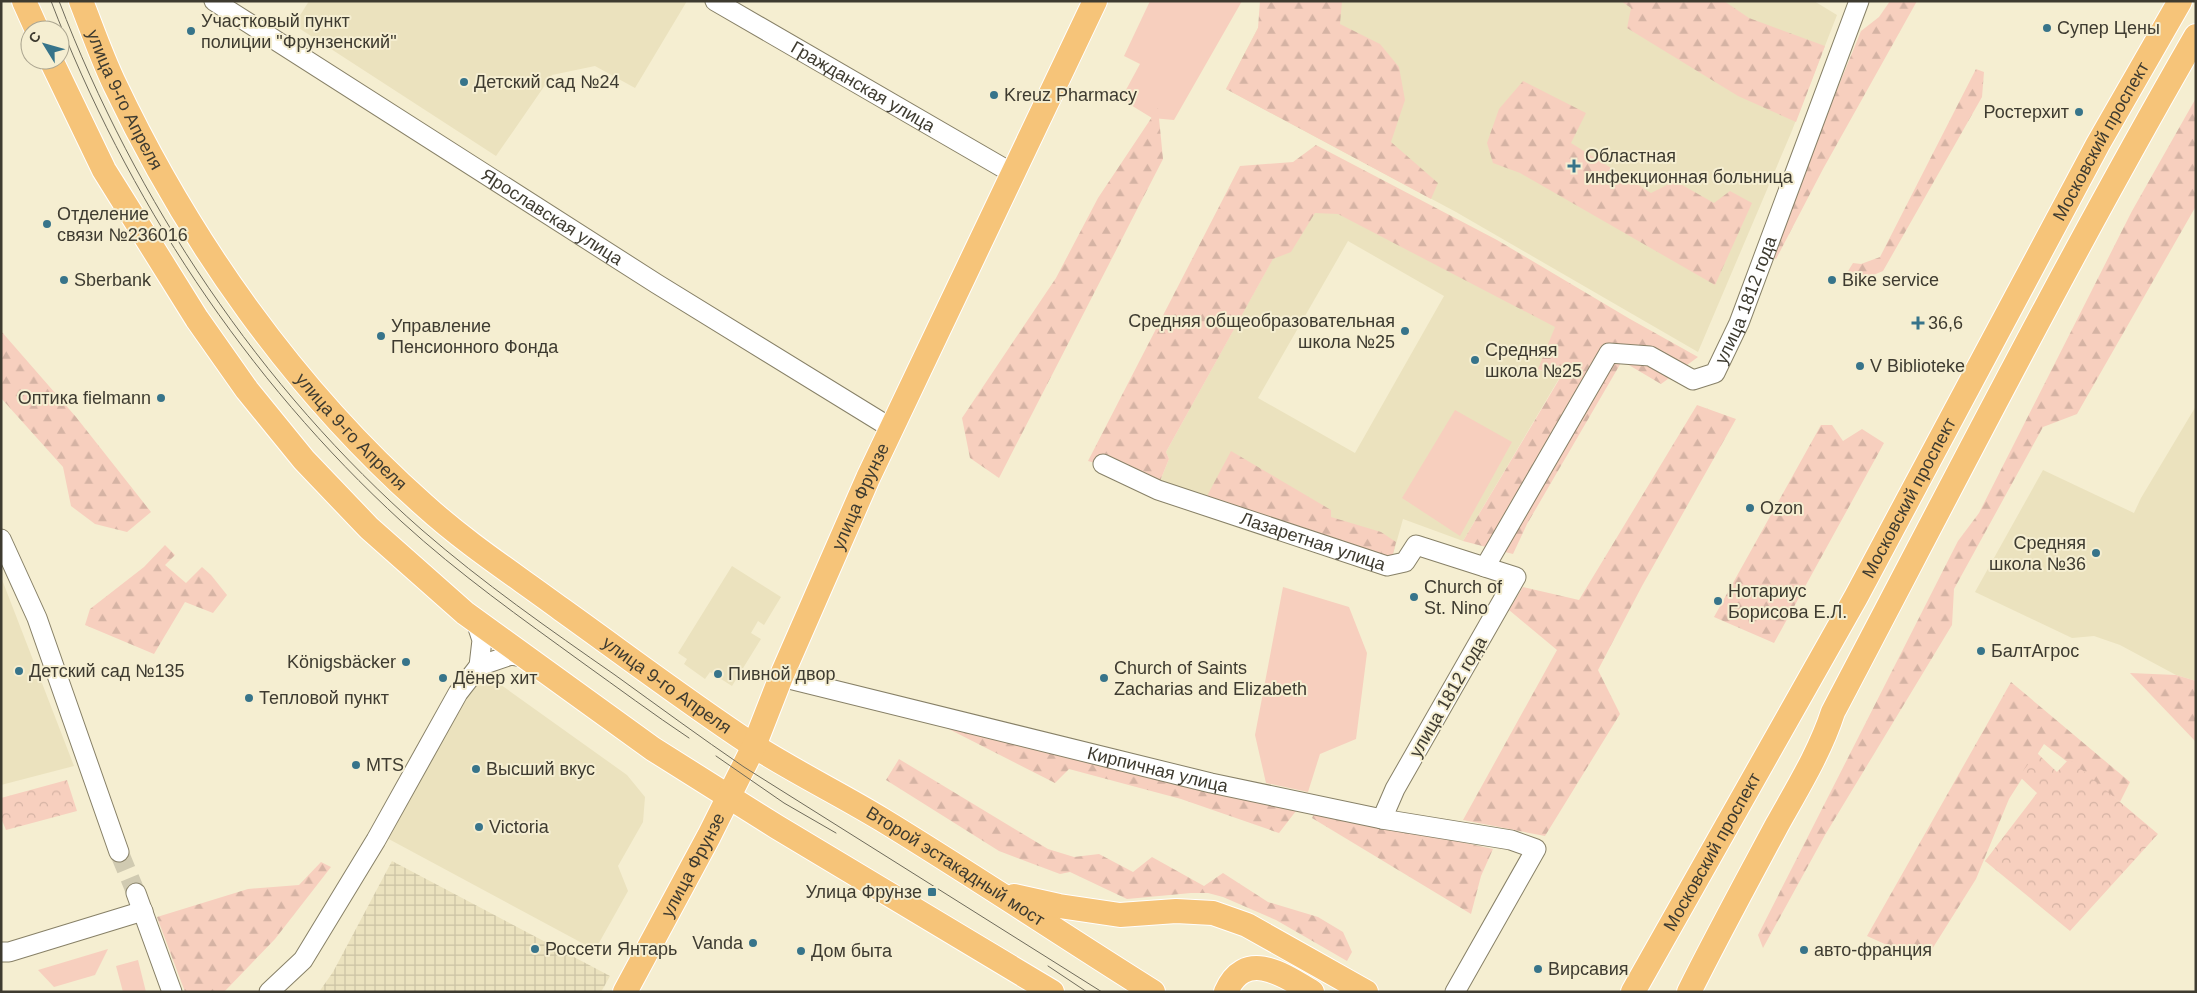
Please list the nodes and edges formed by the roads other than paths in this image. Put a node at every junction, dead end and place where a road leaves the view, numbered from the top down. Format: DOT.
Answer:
graph roads {
  1 [pos="24,1"];
  2 [pos="81,1"];
  3 [pos="214,1"];
  4 [pos="715,1"];
  5 [pos="1095,1"];
  6 [pos="1859,1"];
  7 [pos="2180,1"];
  8 [pos="33,20"];
  9 [pos="2196,36"];
  10 [pos="55,70"];
  11 [pos="1012,173"];
  12 [pos="891,428"];
  13 [pos="1103,464"];
  14 [pos="1,539"];
  15 [pos="1485,567"];
  16 [pos="1516,577"];
  17 [pos="476,622"];
  18 [pos="524,657"];
  19 [pos="479,666"];
  20 [pos="781,677"];
  21 [pos="1801,694"];
  22 [pos="1833,712"];
  23 [pos="754,746"];
  24 [pos="728,797"];
  25 [pos="1382,819"];
  26 [pos="118,850"];
  27 [pos="998,892"];
  28 [pos="1,952"];
  29 [pos="172,992"];
  30 [pos="269,992"];
  31 [pos="625,992"];
  32 [pos="1052,992"];
  33 [pos="1153,992"];
  34 [pos="1226,992"];
  35 [pos="1312,992"];
  36 [pos="1366,992"];
  37 [pos="1455,992"];
  38 [pos="1633,992"];
  39 [pos="1689,992"];
  1 -- 8 [label="main road"];
  2 -- 23 [label="main road, улица 9-го Апреля"];
  3 -- 12 [label="street, Ярославская улица"];
  4 -- 11 [label="street, Гражданская улица"];
  5 -- 11 [label="main road, улица Фрунзе"];
  6 -- 15 [label="street, улица 1812 года"];
  7 -- 21 [label="main road, Московский проспект"];
  9 -- 22 [label="main road, Московский проспект"];
  10 -- 17 [label="main road"];
  11 -- 12 [label="main road, улица Фрунзе"];
  12 -- 20 [label="main road, улица Фрунзе"];
  13 -- 15 [label="street, Лазаретная улица"];
  14 -- 26 [label="street"];
  15 -- 16 [label="street, Лазаретная улица"];
  16 -- 25 [label="street, улица 1812 года"];
  17 -- 18 [label="main road"];
  17 -- 19 [label="street"];
  18 -- 19 [label="street"];
  18 -- 24 [label="main road"];
  19 -- 30 [label="street"];
  20 -- 23 [label="main road, улица Фрунзе"];
  20 -- 25 [label="street, Кирпичная улица"];
  21 -- 22 [label="main road"];
  21 -- 38 [label="main road, Московский проспект"];
  22 -- 39 [label="main road, Московский проспект"];
  23 -- 24 [label="main road, улица Фрунзе"];
  23 -- 27 [label="main road, Второй эстакадный мост"];
  24 -- 31 [label="main road, улица Фрунзе"];
  24 -- 32 [label="main road"];
  25 -- 37 [label="street, Кирпичная улица"];
  27 -- 33 [label="main road, Второй эстакадный мост"];
  27 -- 36 [label="main road"];
  28 -- 29 [label="street"];
  34 -- 35 [label="main road"];
}
